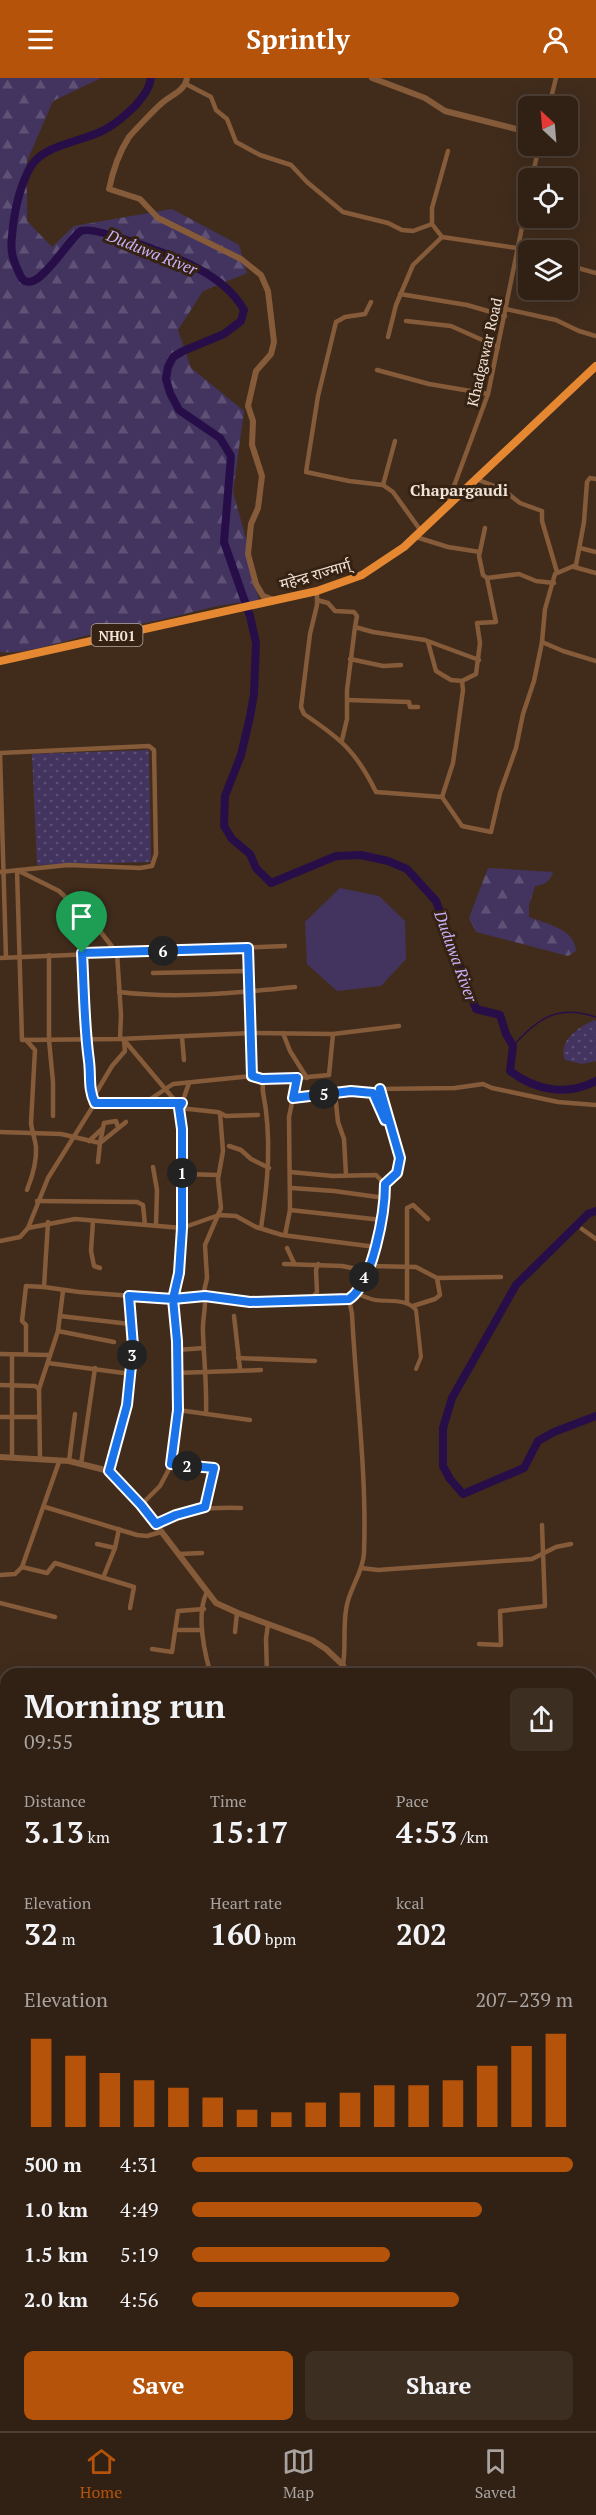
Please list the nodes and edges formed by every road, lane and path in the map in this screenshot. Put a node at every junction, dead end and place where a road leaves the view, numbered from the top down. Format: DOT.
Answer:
graph roads {
  1 [pos="372,78"];
  2 [pos="394,78"];
  3 [pos="556,78"];
  4 [pos="187,81"];
  5 [pos="391,86"];
  6 [pos="552,96"];
  7 [pos="518,129"];
  8 [pos="448,151"];
  9 [pos="432,224"];
  10 [pos="521,228"];
  11 [pos="442,237"];
  12 [pos="517,248"];
  13 [pos="516,258"];
  14 [pos="578,269"];
  15 [pos="596,273"];
  16 [pos="400,294"];
  17 [pos="371,302"];
  18 [pos="506,309"];
  19 [pos="505,316"];
  20 [pos="406,321"];
  21 [pos="596,336"];
  22 [pos="388,337"];
  23 [pos="498,347"];
  24 [pos="596,366"];
  25 [pos="377,370"];
  26 [pos="488,394"];
  27 [pos="395,441"];
  28 [pos="475,479"];
  29 [pos="596,479"];
  30 [pos="383,485"];
  31 [pos="446,507"];
  32 [pos="485,528"];
  33 [pos="418,534"];
  34 [pos="580,548"];
  35 [pos="480,552"];
  36 [pos="596,552"];
  37 [pos="574,567"];
  38 [pos="557,572"];
  39 [pos="596,573"];
  40 [pos="486,578"];
  41 [pos="554,583"];
  42 [pos="317,591"];
  43 [pos="274,600"];
  44 [pos="317,600"];
  45 [pos="356,627"];
  46 [pos="428,642"];
  47 [pos="542,642"];
  48 [pos="350,659"];
  49 [pos="479,660"];
  50 [pos="1,661"];
  51 [pos="596,661"];
  52 [pos="401,665"];
  53 [pos="462,681"];
  54 [pos="348,700"];
  55 [pos="418,707"];
  56 [pos="342,740"];
  57 [pos="0,753"];
  58 [pos="442,797"];
  59 [pos="17,870"];
  60 [pos="2,872"];
  61 [pos="285,946"];
  62 [pos="248,948"];
  63 [pos="82,953"];
  64 [pos="117,953"];
  65 [pos="49,955"];
  66 [pos="21,957"];
  67 [pos="3,958"];
  68 [pos="249,971"];
  69 [pos="153,973"];
  70 [pos="295,987"];
  71 [pos="250,991"];
  72 [pos="119,992"];
  73 [pos="399,1026"];
  74 [pos="252,1033"];
  75 [pos="283,1033"];
  76 [pos="333,1034"];
  77 [pos="182,1037"];
  78 [pos="122,1039"];
  79 [pos="27,1040"];
  80 [pos="49,1040"];
  81 [pos="85,1040"];
  82 [pos="184,1060"];
  83 [pos="252,1076"];
  84 [pos="297,1078"];
  85 [pos="307,1078"];
  86 [pos="262,1079"];
  87 [pos="189,1083"];
  88 [pos="166,1088"];
  89 [pos="380,1089"];
  90 [pos="335,1093"];
  91 [pos="293,1098"];
  92 [pos="94,1101"];
  93 [pos="146,1102"];
  94 [pos="179,1104"];
  95 [pos="596,1105"];
  96 [pos="220,1113"];
  97 [pos="258,1115"];
  98 [pos="53,1116"];
  99 [pos="126,1122"];
  100 [pos="118,1127"];
  101 [pos="102,1129"];
  102 [pos="0,1132"];
  103 [pos="32,1134"];
  104 [pos="75,1136"];
  105 [pos="89,1141"];
  106 [pos="100,1143"];
  107 [pos="229,1146"];
  108 [pos="98,1162"];
  109 [pos="153,1167"];
  110 [pos="269,1168"];
  111 [pos="290,1172"];
  112 [pos="182,1174"];
  113 [pos="218,1175"];
  114 [pos="346,1175"];
  115 [pos="385,1184"];
  116 [pos="291,1188"];
  117 [pos="27,1190"];
  118 [pos="385,1198"];
  119 [pos="37,1201"];
  120 [pos="290,1210"];
  121 [pos="219,1215"];
  122 [pos="428,1219"];
  123 [pos="382,1220"];
  124 [pos="93,1221"];
  125 [pos="48,1222"];
  126 [pos="145,1226"];
  127 [pos="156,1226"];
  128 [pos="28,1227"];
  129 [pos="182,1228"];
  130 [pos="261,1228"];
  131 [pos="582,1229"];
  132 [pos="285,1235"];
  133 [pos="596,1239"];
  134 [pos="0,1241"];
  135 [pos="376,1247"];
  136 [pos="287,1248"];
  137 [pos="293,1252"];
  138 [pos="293,1261"];
  139 [pos="284,1264"];
  140 [pos="318,1264"];
  141 [pos="100,1268"];
  142 [pos="369,1268"];
  143 [pos="406,1268"];
  144 [pos="501,1277"];
  145 [pos="437,1278"];
  146 [pos="44,1287"];
  147 [pos="63,1291"];
  148 [pos="357,1294"];
  149 [pos="129,1296"];
  150 [pos="197,1296"];
  151 [pos="205,1296"];
  152 [pos="173,1299"];
  153 [pos="349,1299"];
  154 [pos="310,1301"];
  155 [pos="407,1303"];
  156 [pos="413,1306"];
  157 [pos="60,1316"];
  158 [pos="234,1316"];
  159 [pos="130,1324"];
  160 [pos="58,1331"];
  161 [pos="114,1342"];
  162 [pos="204,1348"];
  163 [pos="177,1350"];
  164 [pos="0,1354"];
  165 [pos="12,1354"];
  166 [pos="26,1354"];
  167 [pos="49,1355"];
  168 [pos="238,1358"];
  169 [pos="315,1361"];
  170 [pos="48,1364"];
  171 [pos="95,1368"];
  172 [pos="240,1369"];
  173 [pos="416,1369"];
  174 [pos="261,1370"];
  175 [pos="176,1373"];
  176 [pos="206,1373"];
  177 [pos="131,1374"];
  178 [pos="0,1385"];
  179 [pos="11,1385"];
  180 [pos="39,1389"];
  181 [pos="178,1410"];
  182 [pos="75,1414"];
  183 [pos="206,1414"];
  184 [pos="0,1417"];
  185 [pos="39,1417"];
  186 [pos="11,1418"];
  187 [pos="250,1420"];
  188 [pos="0,1457"];
  189 [pos="12,1458"];
  190 [pos="40,1460"];
  191 [pos="69,1461"];
  192 [pos="59,1462"];
  193 [pos="81,1464"];
  194 [pos="171,1464"];
  195 [pos="109,1471"];
  196 [pos="141,1505"];
  197 [pos="45,1507"];
  198 [pos="205,1507"];
  199 [pos="242,1508"];
  200 [pos="156,1524"];
  201 [pos="542,1525"];
  202 [pos="119,1529"];
  203 [pos="161,1532"];
  204 [pos="97,1544"];
  205 [pos="571,1544"];
  206 [pos="115,1548"];
  207 [pos="544,1552"];
  208 [pos="202,1553"];
  209 [pos="179,1554"];
  210 [pos="22,1567"];
  211 [pos="361,1568"];
  212 [pos="0,1575"];
  213 [pos="103,1578"];
  214 [pos="207,1592"];
  215 [pos="0,1603"];
  216 [pos="130,1608"];
  217 [pos="204,1609"];
  218 [pos="237,1613"];
  219 [pos="55,1617"];
  220 [pos="268,1624"];
  221 [pos="175,1629"];
  222 [pos="202,1630"];
  223 [pos="235,1632"];
  224 [pos="479,1644"];
  225 [pos="152,1649"];
  226 [pos="343,1665"];
  227 [pos="209,1668"];
  228 [pos="267,1668"];
  229 [pos="344,1668"];
  1 -- 5 [label="street"];
  2 -- 5 [label="street"];
  3 -- 6 [label="street"];
  4 -- 9 [label="street"];
  4 -- 43 [label="street"];
  5 -- 7 [label="street"];
  8 -- 9 [label="street"];
  9 -- 11 [label="street"];
  10 -- 12 [label="street, Khadgawar Road"];
  11 -- 12 [label="street"];
  11 -- 16 [label="street"];
  12 -- 13 [label="street, Khadgawar Road"];
  13 -- 18 [label="street, Khadgawar Road"];
  14 -- 15 [label="street"];
  16 -- 19 [label="street"];
  16 -- 22 [label="street"];
  17 -- 30 [label="street"];
  18 -- 19 [label="street, Khadgawar Road"];
  18 -- 21 [label="street"];
  19 -- 23 [label="street, Khadgawar Road"];
  20 -- 23 [label="street"];
  23 -- 26 [label="street, Khadgawar Road"];
  24 -- 28 [label="highway, महेन्द्र राज्मार्ग् / NH01"];
  25 -- 26 [label="street"];
  26 -- 31 [label="street, Khadgawar Road"];
  27 -- 30 [label="street"];
  28 -- 31 [label="highway, महेन्द्र राज्मार्ग् / NH01"];
  28 -- 38 [label="street"];
  29 -- 34 [label="street"];
  30 -- 33 [label="street"];
  31 -- 33 [label="highway, महेन्द्र राज्मार्ग् / NH01"];
  32 -- 35 [label="street"];
  33 -- 35 [label="street"];
  33 -- 42 [label="highway, महेन्द्र राज्मार्ग् / NH01"];
  34 -- 36 [label="street"];
  34 -- 37 [label="street"];
  35 -- 40 [label="street"];
  37 -- 38 [label="street"];
  37 -- 39 [label="street"];
  38 -- 41 [label="street"];
  40 -- 41 [label="street"];
  40 -- 49 [label="street"];
  41 -- 47 [label="street"];
  42 -- 43 [label="highway, महेन्द्र राज्मार्ग् / NH01"];
  42 -- 44 [label="street"];
  43 -- 50 [label="highway, महेन्द्र राज्मार्ग् / NH01"];
  44 -- 45 [label="street"];
  44 -- 56 [label="street"];
  45 -- 46 [label="street"];
  45 -- 48 [label="street"];
  46 -- 49 [label="street"];
  46 -- 53 [label="street"];
  47 -- 51 [label="street"];
  47 -- 58 [label="street"];
  48 -- 52 [label="street"];
  48 -- 54 [label="street"];
  49 -- 53 [label="street"];
  53 -- 58 [label="street"];
  54 -- 55 [label="street"];
  54 -- 56 [label="street"];
  56 -- 58 [label="street"];
  57 -- 59 [label="street"];
  57 -- 60 [label="street"];
  59 -- 60 [label="street"];
  59 -- 64 [label="street"];
  59 -- 66 [label="street"];
  60 -- 67 [label="street"];
  61 -- 62 [label="street"];
  62 -- 64 [label="street"];
  62 -- 68 [label="street"];
  63 -- 64 [label="street"];
  63 -- 65 [label="street"];
  63 -- 81 [label="street"];
  64 -- 72 [label="street"];
  65 -- 66 [label="street"];
  65 -- 80 [label="street"];
  66 -- 67 [label="street"];
  66 -- 79 [label="street"];
  68 -- 69 [label="street"];
  68 -- 71 [label="street"];
  70 -- 71 [label="street"];
  71 -- 72 [label="street"];
  71 -- 74 [label="street"];
  72 -- 78 [label="street"];
  73 -- 76 [label="street"];
  74 -- 75 [label="street"];
  74 -- 77 [label="street"];
  74 -- 83 [label="street"];
  75 -- 76 [label="street"];
  75 -- 85 [label="street"];
  76 -- 85 [label="street"];
  77 -- 78 [label="street"];
  77 -- 82 [label="street"];
  78 -- 81 [label="street"];
  78 -- 88 [label="street"];
  78 -- 92 [label="street"];
  79 -- 80 [label="street"];
  79 -- 103 [label="street"];
  80 -- 81 [label="street"];
  80 -- 98 [label="street"];
  81 -- 92 [label="street"];
  83 -- 86 [label="street"];
  83 -- 87 [label="street"];
  84 -- 85 [label="street"];
  84 -- 86 [label="street"];
  84 -- 91 [label="street"];
  86 -- 110 [label="street"];
  87 -- 88 [label="street"];
  87 -- 94 [label="street"];
  88 -- 93 [label="street"];
  88 -- 94 [label="street"];
  89 -- 90 [label="street"];
  89 -- 95 [label="street"];
  89 -- 115 [label="street"];
  90 -- 91 [label="street"];
  90 -- 114 [label="street"];
  91 -- 111 [label="street"];
  92 -- 93 [label="street"];
  92 -- 104 [label="street"];
  93 -- 94 [label="street"];
  94 -- 96 [label="street"];
  94 -- 112 [label="street"];
  96 -- 97 [label="street"];
  96 -- 113 [label="street"];
  99 -- 100 [label="street"];
  100 -- 101 [label="street"];
  100 -- 106 [label="street"];
  101 -- 105 [label="street"];
  101 -- 106 [label="street"];
  102 -- 103 [label="street"];
  103 -- 104 [label="street"];
  103 -- 117 [label="street"];
  104 -- 105 [label="street"];
  104 -- 119 [label="street"];
  105 -- 106 [label="street"];
  106 -- 108 [label="street"];
  107 -- 110 [label="street"];
  109 -- 127 [label="street"];
  110 -- 130 [label="street"];
  111 -- 114 [label="street"];
  111 -- 116 [label="street"];
  112 -- 113 [label="street"];
  112 -- 129 [label="street"];
  113 -- 121 [label="street"];
  114 -- 115 [label="street"];
  115 -- 118 [label="street"];
  116 -- 118 [label="street"];
  116 -- 120 [label="street"];
  118 -- 123 [label="street"];
  119 -- 126 [label="street"];
  119 -- 128 [label="street"];
  120 -- 123 [label="street"];
  120 -- 132 [label="street"];
  121 -- 129 [label="street"];
  121 -- 130 [label="street"];
  121 -- 150 [label="street"];
  122 -- 143 [label="street"];
  123 -- 135 [label="street"];
  124 -- 125 [label="street"];
  124 -- 126 [label="street"];
  124 -- 141 [label="street"];
  125 -- 128 [label="street"];
  125 -- 146 [label="street"];
  126 -- 127 [label="street"];
  127 -- 129 [label="street"];
  128 -- 134 [label="street"];
  129 -- 152 [label="street"];
  130 -- 132 [label="street"];
  131 -- 133 [label="street"];
  132 -- 135 [label="street"];
  135 -- 142 [label="street"];
  136 -- 138 [label="street"];
  137 -- 138 [label="street"];
  138 -- 139 [label="street"];
  138 -- 140 [label="street"];
  140 -- 142 [label="street"];
  140 -- 154 [label="street"];
  142 -- 143 [label="street"];
  142 -- 148 [label="street"];
  143 -- 145 [label="street"];
  143 -- 155 [label="street"];
  144 -- 145 [label="street"];
  145 -- 156 [label="street"];
  146 -- 147 [label="street"];
  146 -- 166 [label="street"];
  147 -- 149 [label="street"];
  147 -- 157 [label="street"];
  148 -- 153 [label="street"];
  148 -- 155 [label="street"];
  149 -- 152 [label="street"];
  149 -- 159 [label="street"];
  150 -- 151 [label="street"];
  150 -- 152 [label="street"];
  151 -- 154 [label="street"];
  151 -- 162 [label="street"];
  152 -- 163 [label="street"];
  153 -- 154 [label="street"];
  153 -- 211 [label="street"];
  155 -- 156 [label="street"];
  156 -- 173 [label="street"];
  157 -- 159 [label="street"];
  157 -- 160 [label="street"];
  158 -- 168 [label="street"];
  159 -- 177 [label="street"];
  160 -- 161 [label="street"];
  160 -- 167 [label="street"];
  162 -- 163 [label="street"];
  162 -- 176 [label="street"];
  163 -- 175 [label="street"];
  164 -- 165 [label="street"];
  165 -- 166 [label="street"];
  165 -- 179 [label="street"];
  166 -- 167 [label="street"];
  167 -- 170 [label="street"];
  168 -- 169 [label="street"];
  168 -- 172 [label="street"];
  170 -- 171 [label="street"];
  170 -- 180 [label="street"];
  171 -- 177 [label="street"];
  171 -- 193 [label="street"];
  172 -- 174 [label="street"];
  172 -- 176 [label="street"];
  175 -- 176 [label="street"];
  175 -- 181 [label="street"];
  176 -- 183 [label="street"];
  177 -- 195 [label="street"];
  178 -- 179 [label="street"];
  179 -- 180 [label="street"];
  179 -- 186 [label="street"];
  180 -- 185 [label="street"];
  181 -- 183 [label="street"];
  181 -- 194 [label="street"];
  182 -- 191 [label="street"];
  183 -- 187 [label="street"];
  184 -- 186 [label="street"];
  185 -- 186 [label="street"];
  185 -- 190 [label="street"];
  186 -- 189 [label="street"];
  188 -- 189 [label="street"];
  189 -- 190 [label="street"];
  190 -- 192 [label="street"];
  191 -- 192 [label="street"];
  191 -- 193 [label="street"];
  192 -- 197 [label="street"];
  193 -- 195 [label="street"];
  194 -- 196 [label="street"];
  194 -- 198 [label="street"];
  195 -- 196 [label="street"];
  196 -- 200 [label="street"];
  197 -- 202 [label="street"];
  197 -- 210 [label="street"];
  198 -- 199 [label="street"];
  198 -- 200 [label="street"];
  200 -- 203 [label="street"];
  201 -- 207 [label="street"];
  202 -- 203 [label="street"];
  202 -- 206 [label="street"];
  203 -- 209 [label="street"];
  204 -- 206 [label="street"];
  205 -- 207 [label="street"];
  206 -- 213 [label="street"];
  207 -- 211 [label="street"];
  207 -- 224 [label="street"];
  208 -- 209 [label="street"];
  209 -- 214 [label="street"];
  210 -- 212 [label="street"];
  210 -- 213 [label="street"];
  211 -- 226 [label="street"];
  213 -- 216 [label="street"];
  214 -- 217 [label="street"];
  214 -- 218 [label="street"];
  215 -- 219 [label="street"];
  217 -- 221 [label="street"];
  217 -- 222 [label="street"];
  218 -- 220 [label="street"];
  218 -- 223 [label="street"];
  220 -- 226 [label="street"];
  220 -- 228 [label="street"];
  221 -- 222 [label="street"];
  221 -- 225 [label="street"];
  222 -- 227 [label="street"];
  226 -- 229 [label="street"];
}
